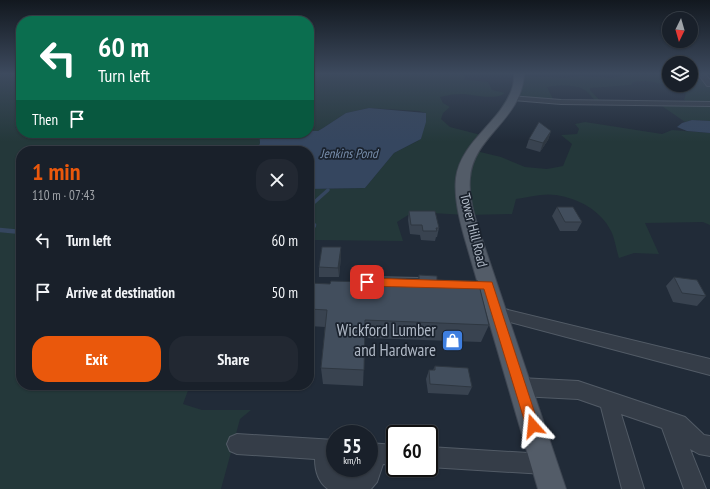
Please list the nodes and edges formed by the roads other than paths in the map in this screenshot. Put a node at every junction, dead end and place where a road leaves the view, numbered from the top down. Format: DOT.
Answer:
graph roads {
  1 [pos="513,98"];
  2 [pos="710,104"];
  3 [pos="367,282"];
  4 [pos="435,284"];
  5 [pos="496,312"];
  6 [pos="710,367"];
  7 [pos="520,387"];
  8 [pos="608,400"];
  9 [pos="669,421"];
  10 [pos="237,444"];
  11 [pos="710,446"];
  12 [pos="326,450"];
  13 [pos="438,458"];
  14 [pos="545,464"];
  15 [pos="330,477"];
  16 [pos="369,477"];
  17 [pos="552,489"];
  18 [pos="633,489"];
  19 [pos="695,489"];
  1 -- 2 [label="street"];
  1 -- 5 [label="main road, Tower Hill Road"];
  3 -- 4 [label="street"];
  5 -- 6 [label="street"];
  5 -- 7 [label="main road, Tower Hill Road"];
  7 -- 8 [label="street"];
  7 -- 14 [label="main road, Tower Hill Road"];
  8 -- 9 [label="street"];
  8 -- 18 [label="street"];
  9 -- 11 [label="street"];
  9 -- 19 [label="street"];
  10 -- 12 [label="street"];
  13 -- 14 [label="street"];
  14 -- 17 [label="main road, Tower Hill Road"];
  15 -- 16 [label="street"];
}
